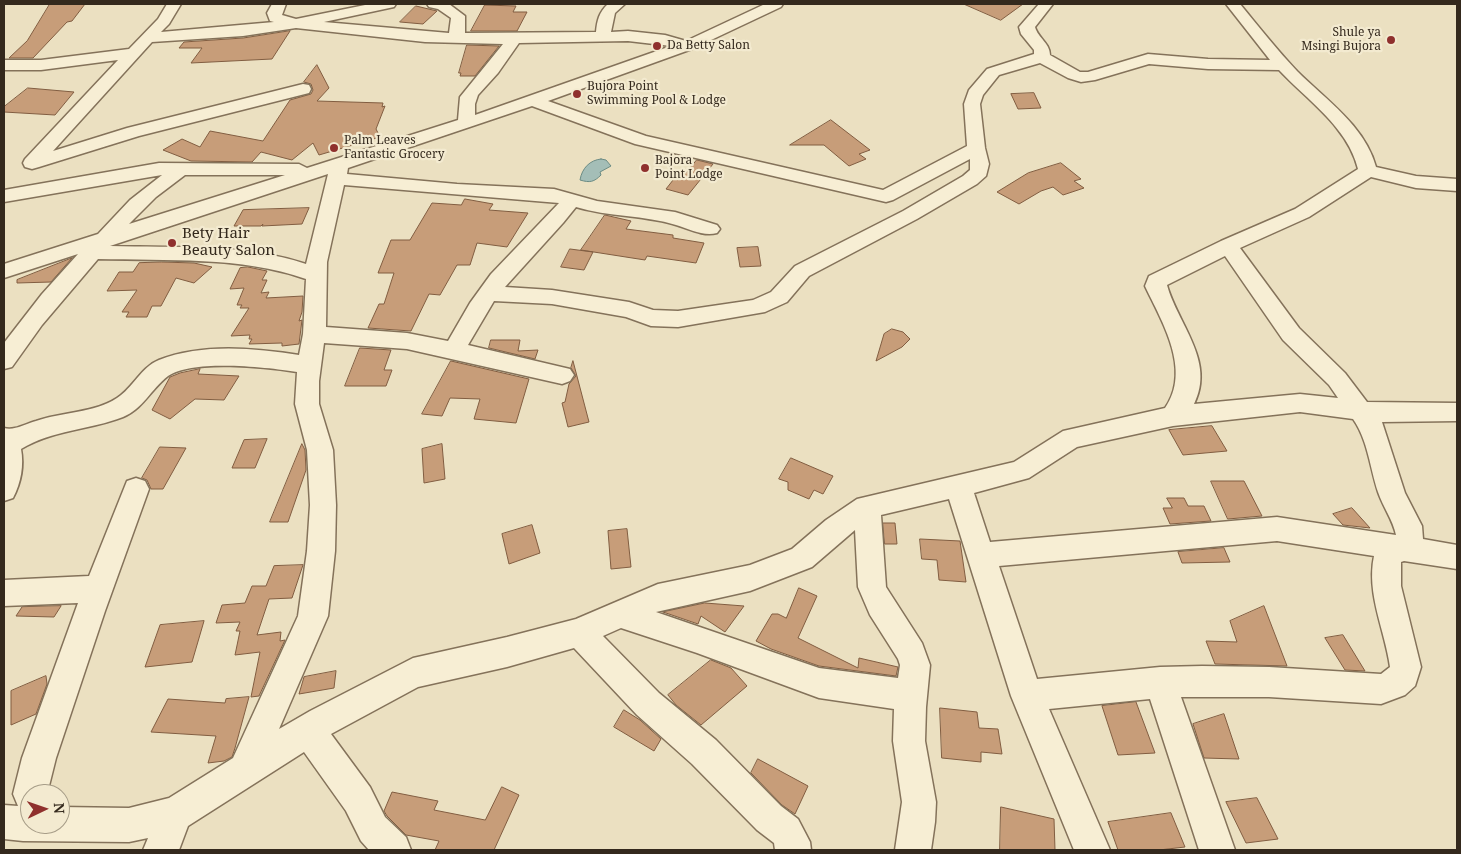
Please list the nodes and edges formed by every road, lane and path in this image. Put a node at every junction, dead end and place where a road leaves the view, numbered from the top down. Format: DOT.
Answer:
graph roads {
  1 [pos="174,4"];
  2 [pos="279,4"];
  3 [pos="389,4"];
  4 [pos="434,4"];
  5 [pos="466,4"];
  6 [pos="618,4"];
  7 [pos="776,4"];
  8 [pos="1046,4"];
  9 [pos="1233,4"];
  10 [pos="452,10"];
  11 [pos="296,24"];
  12 [pos="603,36"];
  13 [pos="148,38"];
  14 [pos="456,38"];
  15 [pos="515,38"];
  16 [pos="687,46"];
  17 [pos="133,53"];
  18 [pos="1042,57"];
  19 [pos="1283,65"];
  20 [pos="4,66"];
  21 [pos="303,89"];
  22 [pos="532,100"];
  23 [pos="466,123"];
  24 [pos="976,148"];
  25 [pos="32,163"];
  26 [pos="180,170"];
  27 [pos="331,171"];
  28 [pos="1368,171"];
  29 [pos="1457,185"];
  30 [pos="4,191"];
  31 [pos="4,196"];
  32 [pos="886,196"];
  33 [pos="571,200"];
  34 [pos="910,215"];
  35 [pos="710,229"];
  36 [pos="100,245"];
  37 [pos="1228,246"];
  38 [pos="4,271"];
  39 [pos="316,274"];
  40 [pos="489,293"];
  41 [pos="314,334"];
  42 [pos="454,350"];
  43 [pos="4,361"];
  44 [pos="309,365"];
  45 [pos="562,375"];
  46 [pos="1362,411"];
  47 [pos="1457,412"];
  48 [pos="1174,416"];
  49 [pos="6,441"];
  50 [pos="958,485"];
  51 [pos="136,489"];
  52 [pos="4,490"];
  53 [pos="868,507"];
  54 [pos="1404,548"];
  55 [pos="981,555"];
  56 [pos="1457,557"];
  57 [pos="99,589"];
  58 [pos="4,593"];
  59 [pos="620,614"];
  60 [pos="579,632"];
  61 [pos="1160,682"];
  62 [pos="912,695"];
  63 [pos="1027,696"];
  64 [pos="308,730"];
  65 [pos="246,768"];
  66 [pos="30,784"];
  67 [pos="176,814"];
  68 [pos="70,816"];
  69 [pos="161,850"];
  70 [pos="393,850"];
  71 [pos="793,850"];
  72 [pos="913,850"];
  73 [pos="1092,850"];
  74 [pos="1217,850"];
  1 -- 13 [label="street"];
  2 -- 11 [label="street"];
  3 -- 11 [label="street"];
  4 -- 10 [label="street"];
  5 -- 10 [label="street"];
  6 -- 12 [label="street"];
  7 -- 16 [label="street"];
  8 -- 18 [label="street"];
  9 -- 19 [label="street"];
  10 -- 14 [label="street"];
  11 -- 13 [label="street"];
  11 -- 14 [label="street"];
  12 -- 15 [label="street"];
  12 -- 16 [label="street"];
  13 -- 17 [label="street"];
  14 -- 15 [label="street"];
  15 -- 23 [label="street"];
  16 -- 22 [label="street"];
  17 -- 20 [label="street"];
  17 -- 25 [label="street"];
  18 -- 19 [label="street"];
  18 -- 24 [label="street"];
  19 -- 28 [label="street"];
  21 -- 25 [label="street"];
  22 -- 23 [label="street"];
  22 -- 32 [label="street"];
  23 -- 27 [label="street"];
  24 -- 32 [label="street"];
  24 -- 34 [label="street"];
  25 -- 30 [label="street"];
  26 -- 27 [label="street"];
  26 -- 31 [label="street"];
  26 -- 36 [label="street"];
  27 -- 33 [label="street"];
  27 -- 36 [label="street"];
  27 -- 39 [label="street"];
  28 -- 29 [label="street"];
  28 -- 37 [label="street"];
  32 -- 34 [label="street"];
  33 -- 35 [label="street"];
  33 -- 40 [label="street"];
  34 -- 40 [label="street"];
  36 -- 38 [label="street"];
  36 -- 39 [label="street"];
  36 -- 43 [label="street"];
  37 -- 46 [label="street"];
  37 -- 48 [label="street"];
  39 -- 41 [label="street"];
  40 -- 42 [label="street"];
  41 -- 42 [label="street"];
  41 -- 44 [label="street"];
  42 -- 45 [label="street"];
  44 -- 49 [label="street"];
  44 -- 65 [label="street"];
  46 -- 47 [label="street"];
  46 -- 48 [label="street"];
  46 -- 54 [label="street"];
  48 -- 50 [label="street"];
  49 -- 52 [label="street"];
  50 -- 53 [label="street"];
  50 -- 55 [label="street"];
  51 -- 57 [label="street"];
  53 -- 59 [label="street"];
  53 -- 62 [label="street"];
  54 -- 55 [label="street"];
  54 -- 56 [label="street"];
  54 -- 61 [label="street"];
  55 -- 63 [label="street"];
  57 -- 58 [label="street"];
  57 -- 66 [label="street"];
  59 -- 60 [label="street"];
  59 -- 62 [label="street"];
  60 -- 64 [label="street"];
  60 -- 71 [label="street"];
  61 -- 63 [label="street"];
  61 -- 74 [label="street"];
  62 -- 72 [label="street"];
  63 -- 73 [label="street"];
  64 -- 65 [label="street"];
  64 -- 70 [label="street"];
  65 -- 67 [label="street"];
  67 -- 68 [label="street"];
  67 -- 69 [label="street"];
}
